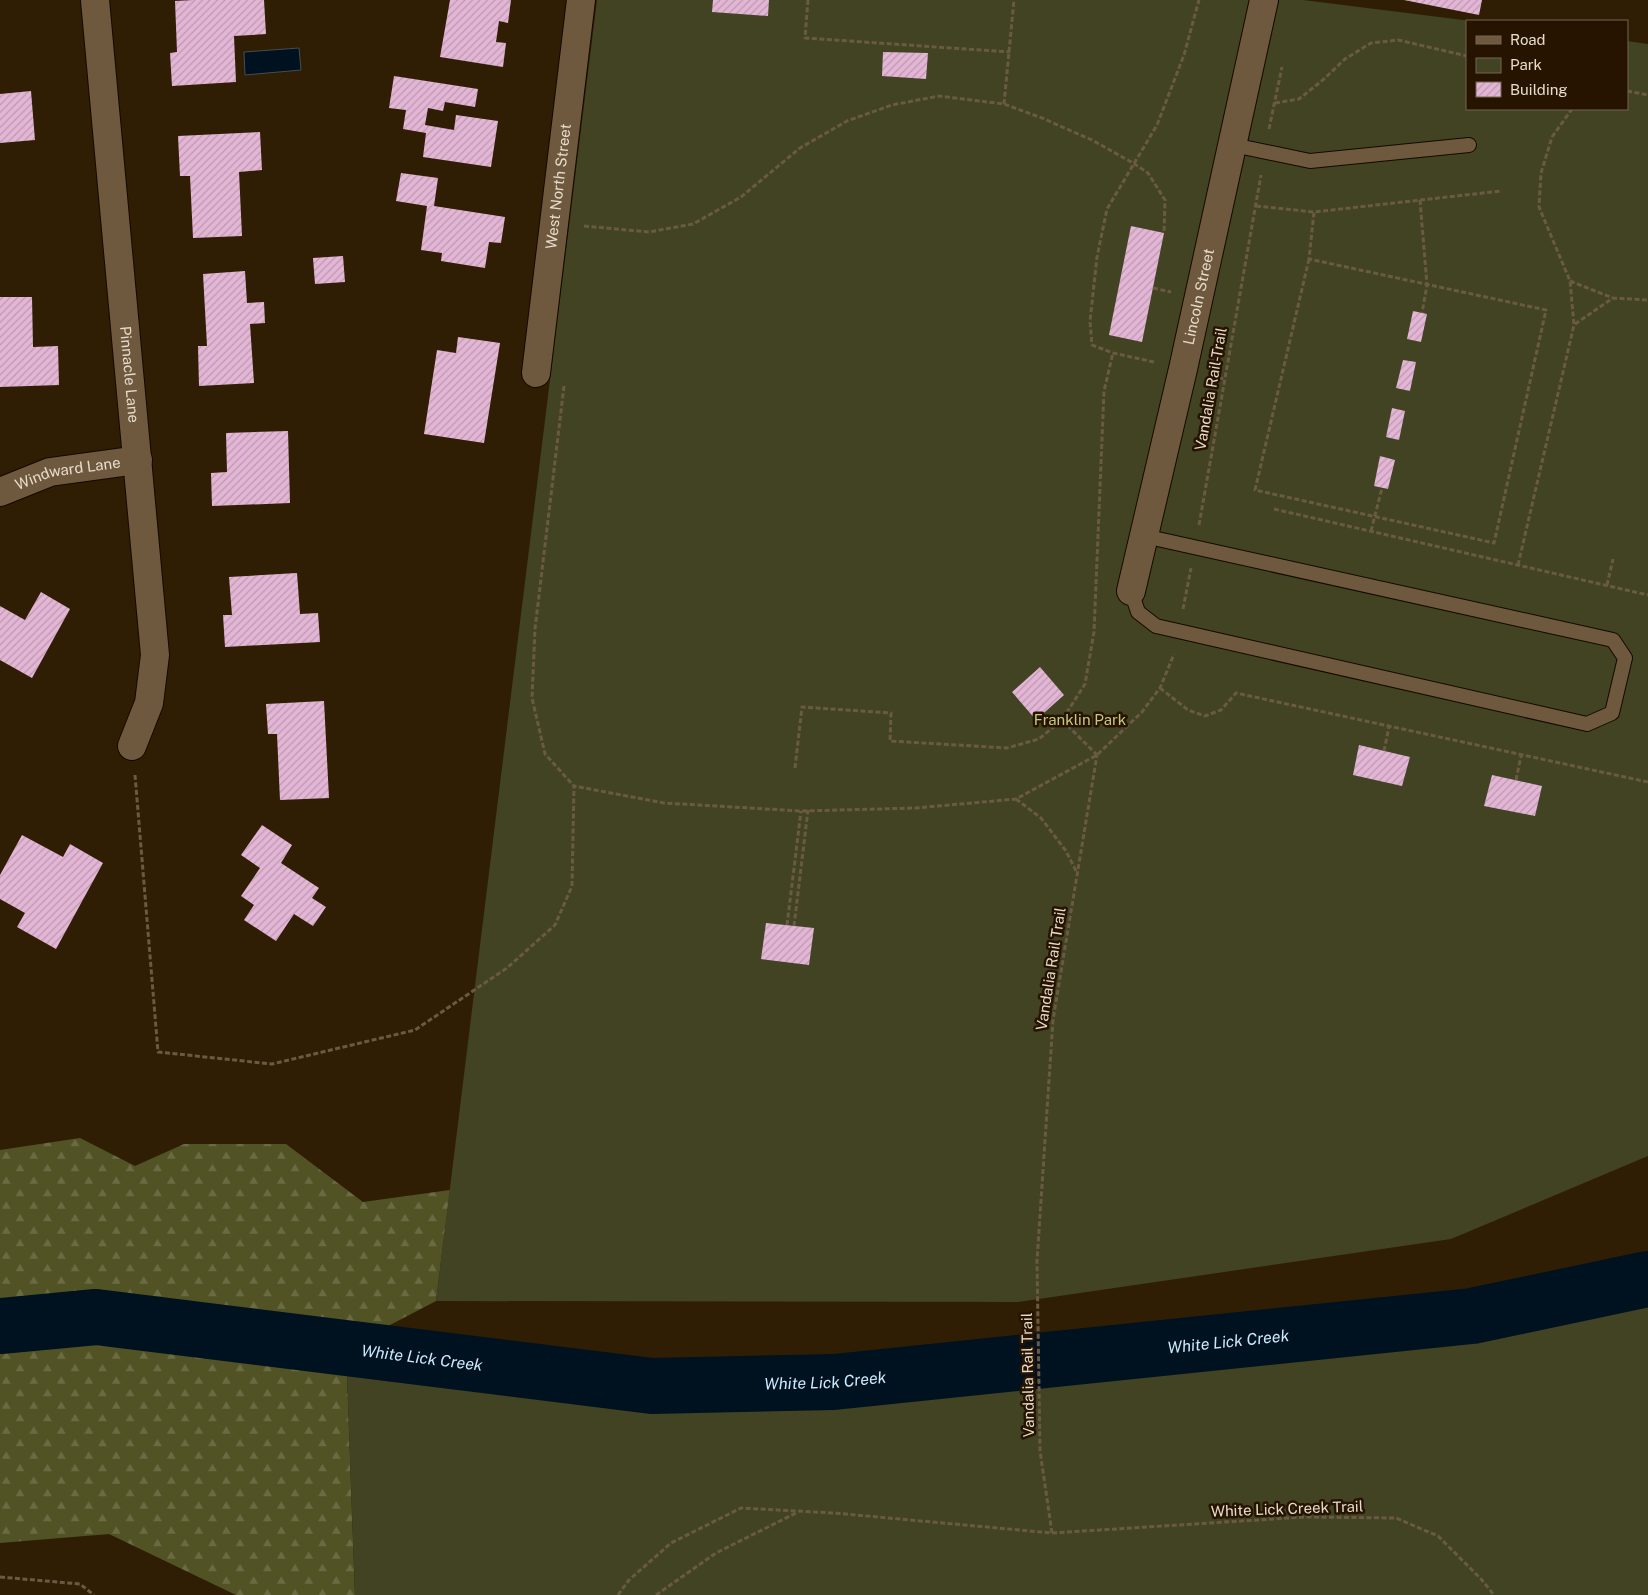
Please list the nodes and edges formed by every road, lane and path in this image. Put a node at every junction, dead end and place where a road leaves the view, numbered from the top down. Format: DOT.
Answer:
graph roads {
  1 [pos="96,0"];
  2 [pos="581,0"];
  3 [pos="808,0"];
  4 [pos="1014,0"];
  5 [pos="1199,0"];
  6 [pos="1264,0"];
  7 [pos="1010,52"];
  8 [pos="1466,56"];
  9 [pos="1283,66"];
  10 [pos="1628,91"];
  11 [pos="1648,95"];
  12 [pos="1275,103"];
  13 [pos="1004,104"];
  14 [pos="1571,110"];
  15 [pos="1469,145"];
  16 [pos="1233,146"];
  17 [pos="1264,152"];
  18 [pos="1134,163"];
  19 [pos="1501,191"];
  20 [pos="1420,200"];
  21 [pos="1256,206"];
  22 [pos="1314,212"];
  23 [pos="585,216"];
  24 [pos="1164,233"];
  25 [pos="1309,259"];
  26 [pos="1570,281"];
  27 [pos="1427,285"];
  28 [pos="1613,298"];
  29 [pos="1648,300"];
  30 [pos="1422,313"];
  31 [pos="1574,325"];
  32 [pos="1113,353"];
  33 [pos="1183,369"];
  34 [pos="536,374"];
  35 [pos="1225,379"];
  36 [pos="565,383"];
  37 [pos="138,460"];
  38 [pos="1382,488"];
  39 [pos="0,492"];
  40 [pos="1274,509"];
  41 [pos="1375,517"];
  42 [pos="1371,531"];
  43 [pos="1144,536"];
  44 [pos="1195,547"];
  45 [pos="1614,560"];
  46 [pos="1518,565"];
  47 [pos="1608,585"];
  48 [pos="1131,591"];
  49 [pos="1648,595"];
  50 [pos="1179,632"];
  51 [pos="1160,688"];
  52 [pos="1062,720"];
  53 [pos="1389,727"];
  54 [pos="132,746"];
  55 [pos="1384,751"];
  56 [pos="1097,756"];
  57 [pos="1521,756"];
  58 [pos="795,768"];
  59 [pos="1516,780"];
  60 [pos="1648,782"];
  61 [pos="574,786"];
  62 [pos="1016,799"];
  63 [pos="808,810"];
  64 [pos="801,811"];
  65 [pos="1078,874"];
  66 [pos="787,925"];
  67 [pos="794,926"];
  68 [pos="800,1511"];
  69 [pos="1052,1533"];
  70 [pos="0,1577"];
  71 [pos="94,1595"];
  72 [pos="618,1595"];
  73 [pos="656,1595"];
  74 [pos="1494,1595"];
  1 -- 37 [label="street, Pinnacle Lane"];
  2 -- 34 [label="street, West North Street"];
  3 -- 7 [label="path"];
  4 -- 7 [label="path"];
  5 -- 18 [label="path"];
  6 -- 16 [label="street, Lincoln Street"];
  7 -- 13 [label="path"];
  8 -- 12 [label="path"];
  9 -- 12 [label="path, Vandalia Rail-Trail"];
  10 -- 11 [label="path"];
  12 -- 17 [label="path, Vandalia Rail-Trail"];
  13 -- 18 [label="path"];
  13 -- 23 [label="path"];
  14 -- 26 [label="path"];
  15 -- 17 [label="lane"];
  16 -- 17 [label="lane"];
  16 -- 33 [label="street, Lincoln Street"];
  17 -- 21 [label="path, Vandalia Rail-Trail"];
  18 -- 24 [label="path"];
  18 -- 32 [label="path"];
  19 -- 20 [label="path"];
  20 -- 22 [label="path"];
  20 -- 27 [label="path"];
  21 -- 22 [label="path"];
  21 -- 35 [label="path, Vandalia Rail-Trail"];
  22 -- 25 [label="path"];
  25 -- 27 [label="path"];
  25 -- 41 [label="path"];
  26 -- 28 [label="path"];
  26 -- 31 [label="path"];
  27 -- 30 [label="path"];
  27 -- 41 [label="path"];
  28 -- 29 [label="path"];
  28 -- 31 [label="path"];
  31 -- 46 [label="path"];
  32 -- 33 [label="path"];
  32 -- 52 [label="path"];
  33 -- 35 [label="path"];
  33 -- 43 [label="street, Lincoln Street"];
  35 -- 44 [label="path, Vandalia Rail-Trail"];
  36 -- 61 [label="path"];
  37 -- 39 [label="street, Windward Lane"];
  37 -- 54 [label="street, Pinnacle Lane"];
  38 -- 41 [label="path"];
  40 -- 42 [label="path"];
  41 -- 42 [label="path"];
  42 -- 46 [label="path"];
  43 -- 44 [label="lane"];
  43 -- 48 [label="street, Lincoln Street"];
  44 -- 50 [label="path, Vandalia Rail-Trail"];
  44 -- 50 [label="lane"];
  45 -- 47 [label="path"];
  46 -- 47 [label="path"];
  47 -- 49 [label="path"];
  48 -- 50 [label="lane"];
  50 -- 51 [label="path, Vandalia Rail-Trail"];
  51 -- 53 [label="path"];
  51 -- 56 [label="path, Vandalia Rail-Trail"];
  52 -- 56 [label="path"];
  52 -- 58 [label="path"];
  53 -- 55 [label="path"];
  53 -- 57 [label="path"];
  54 -- 61 [label="path"];
  56 -- 62 [label="path, Vandalia Rail-Trail"];
  56 -- 65 [label="path, Vandalia Rail Trail"];
  57 -- 59 [label="path"];
  57 -- 60 [label="path"];
  61 -- 64 [label="path"];
  62 -- 63 [label="path"];
  62 -- 65 [label="path"];
  63 -- 64 [label="path"];
  63 -- 67 [label="path"];
  64 -- 66 [label="path"];
  65 -- 69 [label="path, Vandalia Rail Trail"];
  68 -- 69 [label="path"];
  68 -- 72 [label="path"];
  68 -- 73 [label="path"];
  69 -- 74 [label="path, White Lick Creek Trail"];
  70 -- 71 [label="path"];
}
